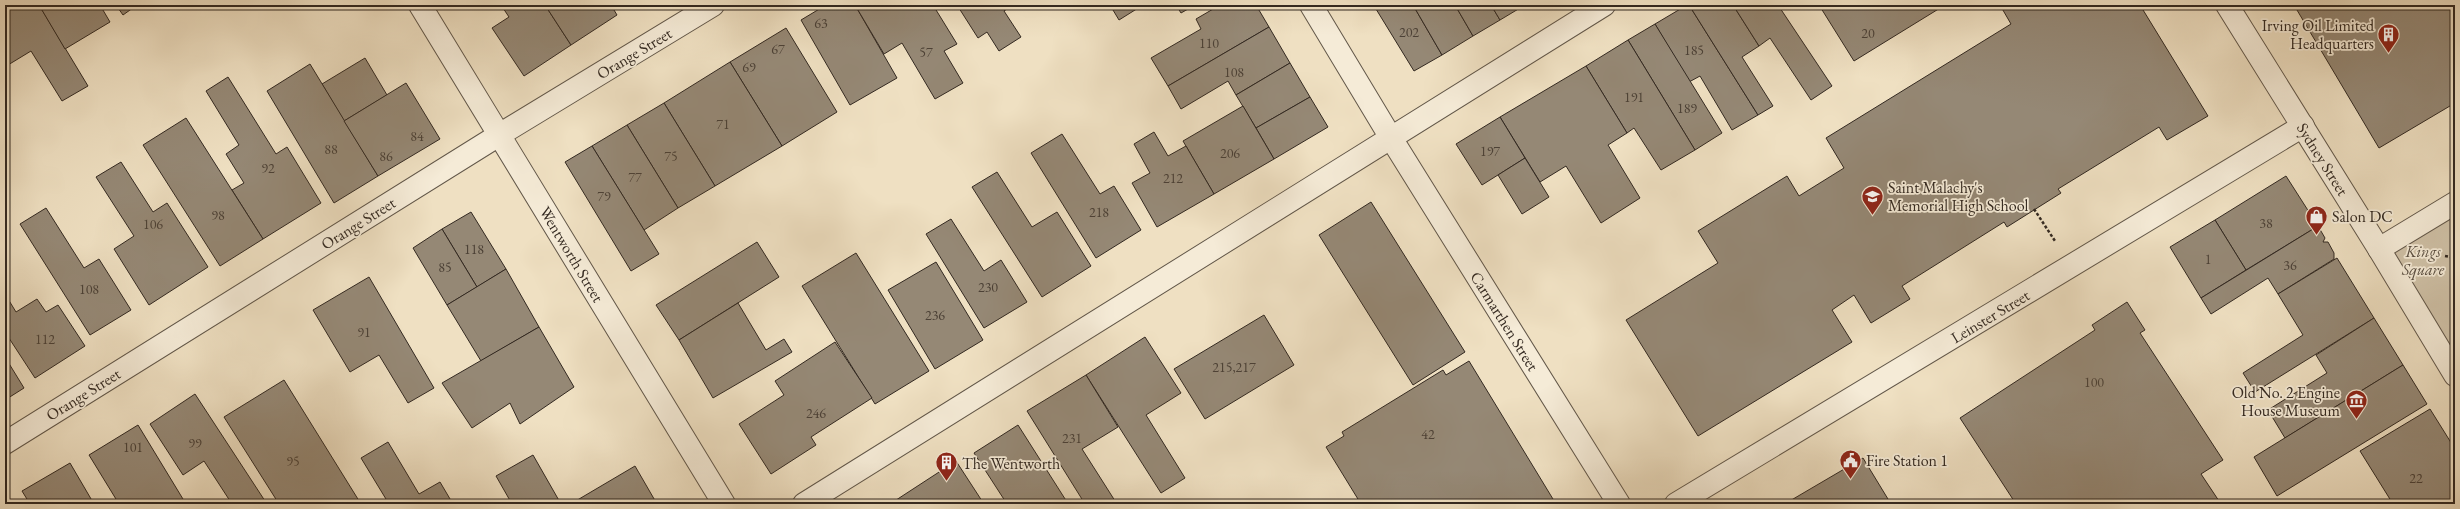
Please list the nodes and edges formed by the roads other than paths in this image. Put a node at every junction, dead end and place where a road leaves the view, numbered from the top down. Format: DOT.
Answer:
graph roads {
  1 [pos="420,5"];
  2 [pos="713,5"];
  3 [pos="1311,5"];
  4 [pos="1604,5"];
  5 [pos="2226,5"];
  6 [pos="2303,126"];
  7 [pos="499,135"];
  8 [pos="1390,138"];
  9 [pos="2455,203"];
  10 [pos="2379,249"];
  11 [pos="2455,375"];
  12 [pos="5,443"];
  13 [pos="724,504"];
  14 [pos="804,504"];
  15 [pos="1619,504"];
  16 [pos="1676,504"];
  1 -- 7 [label="street, Wentworth Street"];
  2 -- 7 [label="street, Orange Street"];
  3 -- 8 [label="street, Carmarthen Street"];
  4 -- 8 [label="street"];
  5 -- 6 [label="street, Sydney Street"];
  6 -- 10 [label="street, Sydney Street"];
  6 -- 16 [label="street, Leinster Street"];
  7 -- 12 [label="street, Orange Street"];
  7 -- 13 [label="street, Wentworth Street"];
  8 -- 14 [label="street"];
  8 -- 15 [label="street, Carmarthen Street"];
  9 -- 10 [label="street"];
  10 -- 11 [label="street, Sydney Street"];
}
